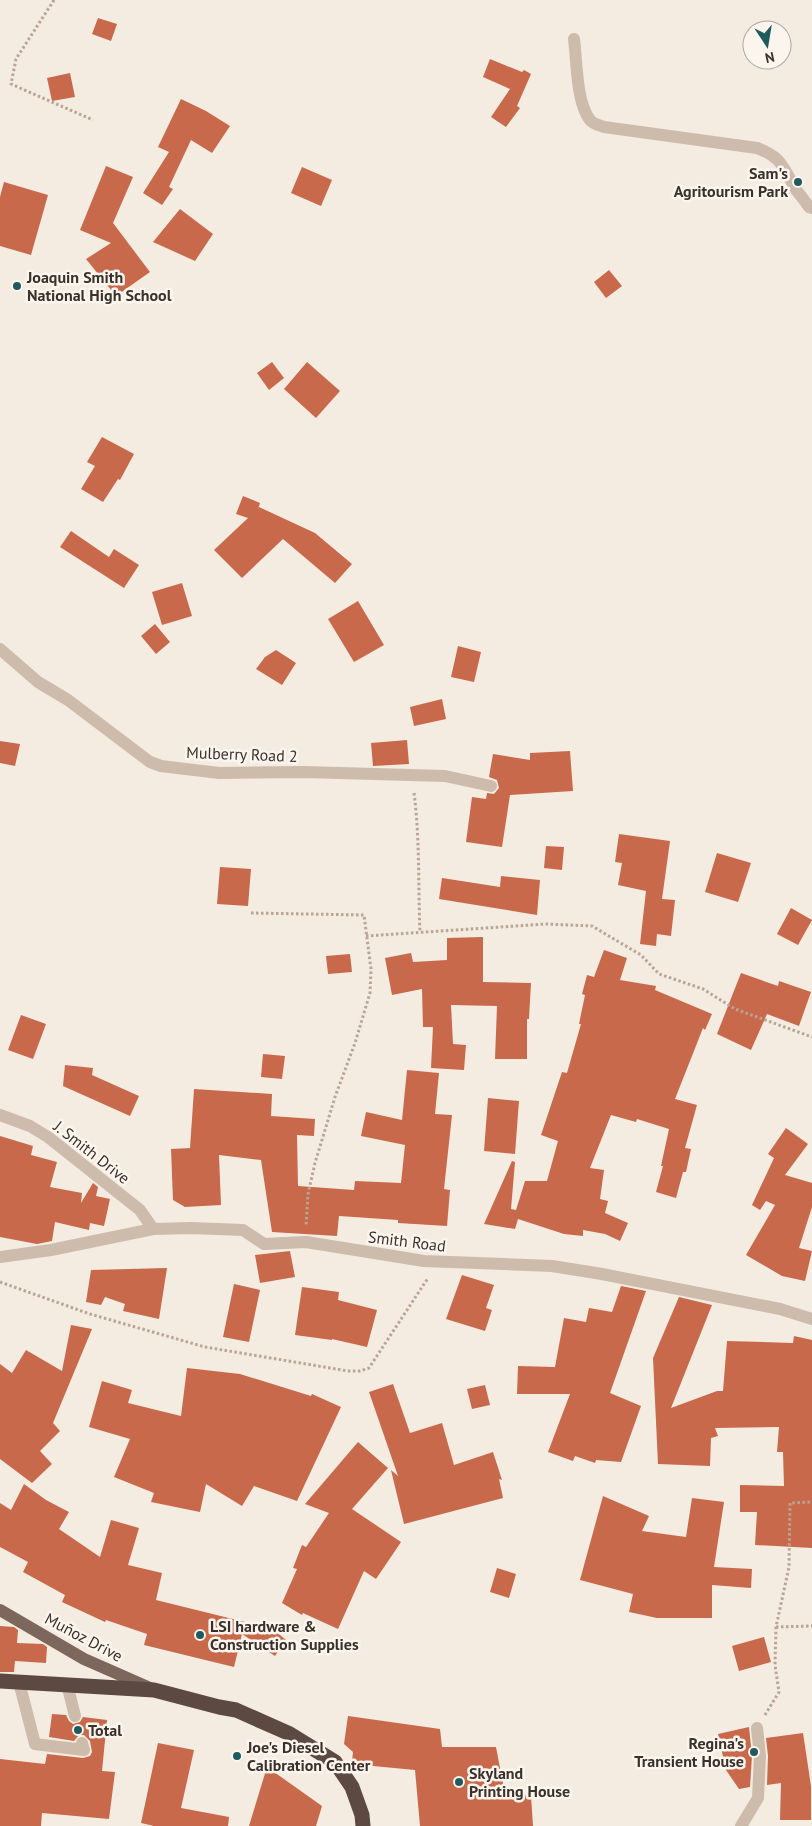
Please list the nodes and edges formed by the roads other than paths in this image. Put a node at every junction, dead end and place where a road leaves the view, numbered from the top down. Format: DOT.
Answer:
graph roads {
  1 [pos="574,39"];
  2 [pos="812,208"];
  3 [pos="0,649"];
  4 [pos="491,786"];
  5 [pos="0,1115"];
  6 [pos="153,1229"];
  7 [pos="0,1257"];
  8 [pos="812,1319"];
  9 [pos="0,1610"];
  10 [pos="0,1681"];
  11 [pos="18,1682"];
  12 [pos="67,1684"];
  13 [pos="154,1690"];
  14 [pos="75,1716"];
  15 [pos="757,1728"];
  16 [pos="82,1743"];
  17 [pos="363,1826"];
  18 [pos="741,1826"];
  1 -- 2 [label="street"];
  3 -- 4 [label="street, Mulberry Road 2"];
  5 -- 6 [label="street, J. Smith Drive"];
  6 -- 7 [label="street, Smith Road"];
  6 -- 8 [label="street, Smith Road"];
  9 -- 13 [label="main road, Muñoz Drive"];
  10 -- 11 [label="highway"];
  11 -- 12 [label="highway"];
  11 -- 16 [label="street"];
  12 -- 13 [label="highway"];
  12 -- 14 [label="street"];
  13 -- 17 [label="highway"];
  15 -- 18 [label="street"];
}
